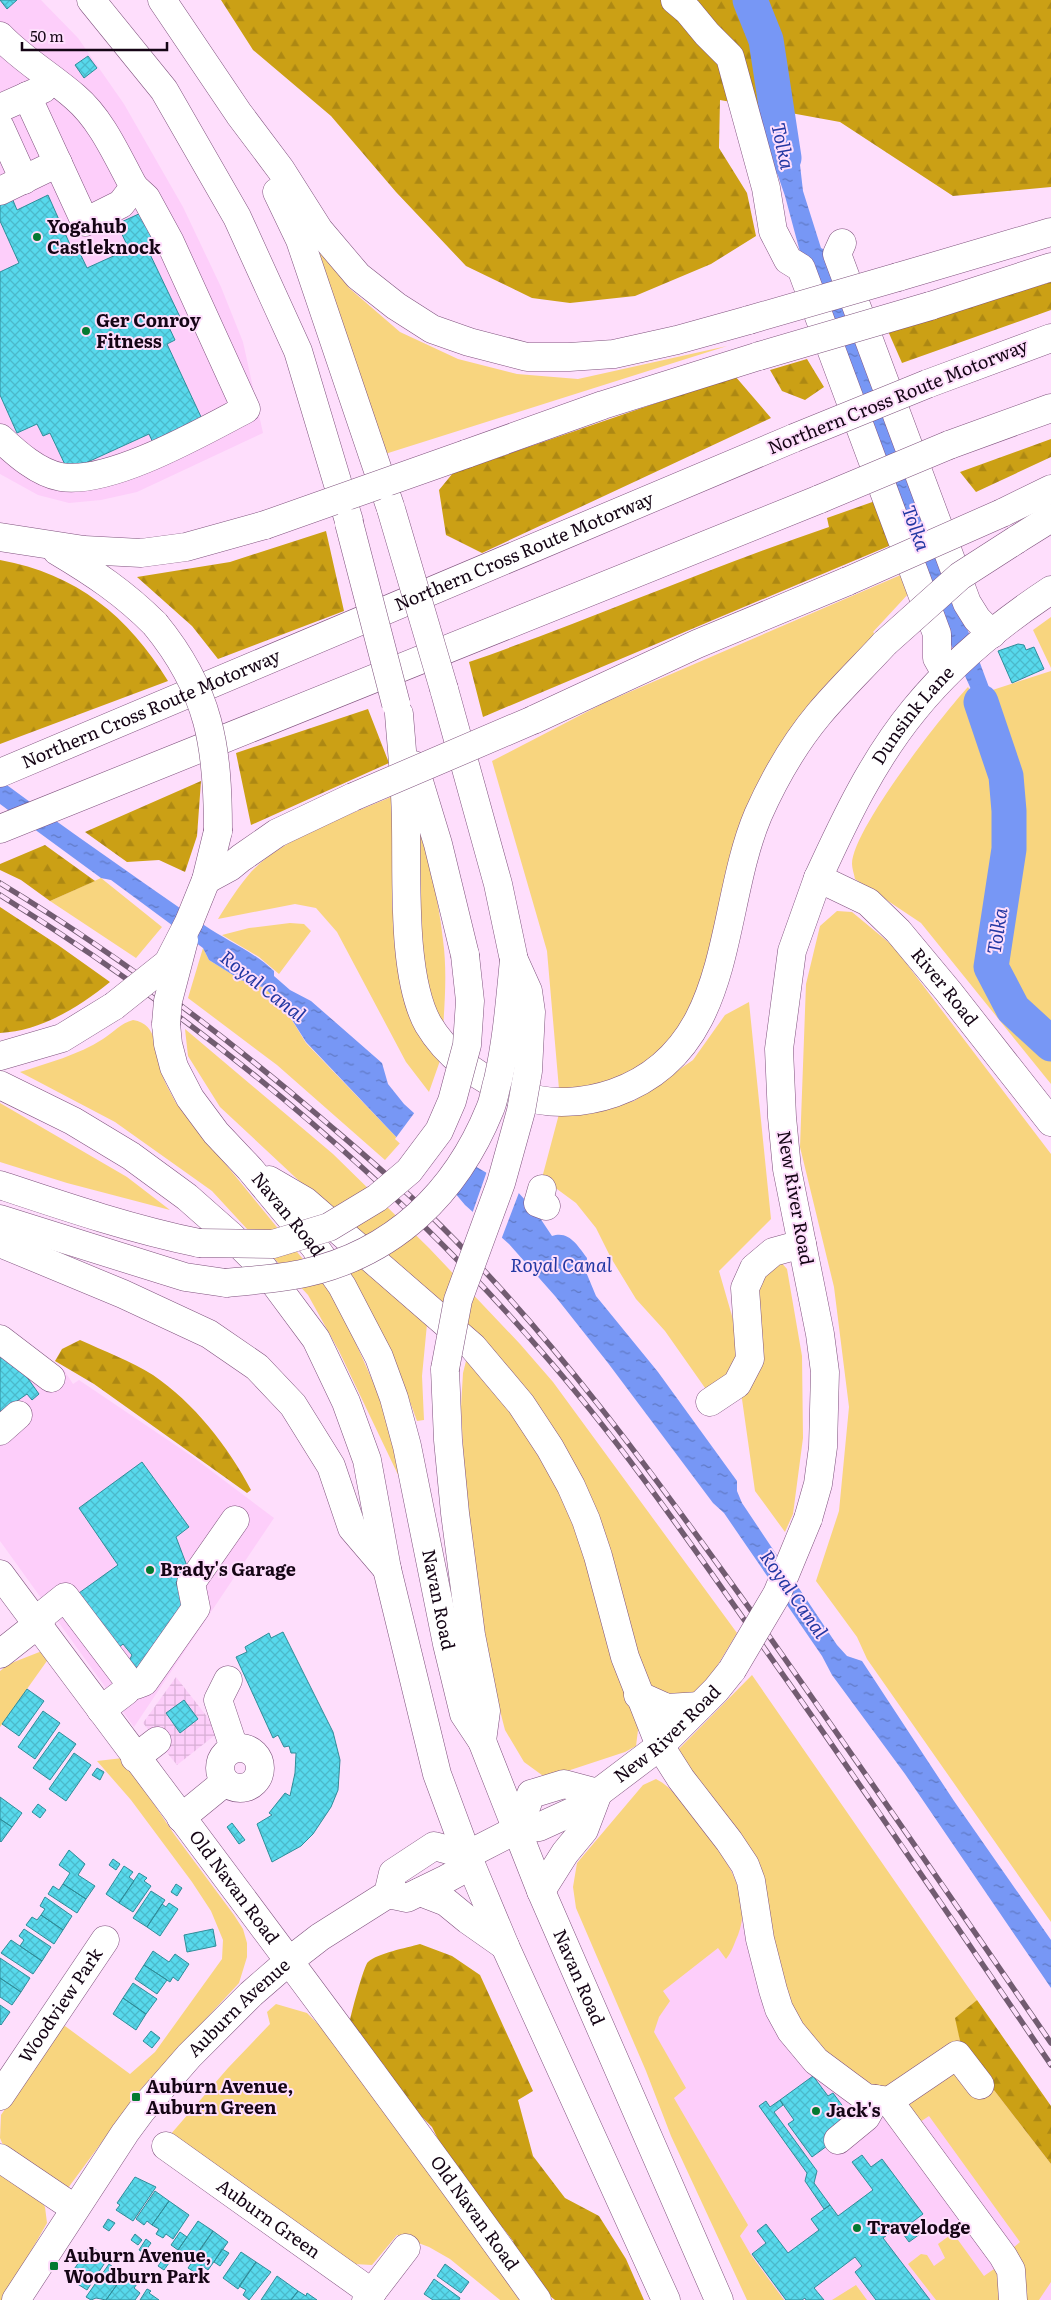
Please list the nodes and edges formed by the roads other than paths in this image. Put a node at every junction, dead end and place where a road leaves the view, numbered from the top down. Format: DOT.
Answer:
graph roads {
  1 [pos="91,0"];
  2 [pos="162,0"];
  3 [pos="675,0"];
  4 [pos="0,36"];
  5 [pos="55,82"];
  6 [pos="27,96"];
  7 [pos="0,108"];
  8 [pos="239,114"];
  9 [pos="0,127"];
  10 [pos="58,163"];
  11 [pos="24,180"];
  12 [pos="134,187"];
  13 [pos="0,191"];
  14 [pos="1051,232"];
  15 [pos="842,243"];
  16 [pos="1051,267"];
  17 [pos="1051,338"];
  18 [pos="1051,408"];
  19 [pos="0,438"];
  20 [pos="1051,489"];
  21 [pos="1051,518"];
  22 [pos="5,533"];
  23 [pos="47,546"];
  24 [pos="1051,590"];
  25 [pos="990,636"];
  26 [pos="951,669"];
  27 [pos="398,709"];
  28 [pos="0,773"];
  29 [pos="0,829"];
  30 [pos="818,878"];
  31 [pos="203,887"];
  32 [pos="189,922"];
  33 [pos="514,960"];
  34 [pos="0,1056"];
  35 [pos="0,1085"];
  36 [pos="1051,1122"];
  37 [pos="250,1169"];
  38 [pos="0,1186"];
  39 [pos="0,1219"];
  40 [pos="0,1243"];
  41 [pos="802,1244"];
  42 [pos="0,1339"];
  43 [pos="51,1378"];
  44 [pos="710,1402"];
  45 [pos="235,1520"];
  46 [pos="387,1569"];
  47 [pos="0,1574"];
  48 [pos="38,1624"];
  49 [pos="0,1654"];
  50 [pos="228,1680"];
  51 [pos="128,1685"];
  52 [pos="638,1695"];
  53 [pos="700,1706"];
  54 [pos="101,1710"];
  55 [pos="482,1740"];
  56 [pos="158,1741"];
  57 [pos="660,1746"];
  58 [pos="135,1758"];
  59 [pos="598,1793"];
  60 [pos="181,1818"];
  61 [pos="518,1828"];
  62 [pos="467,1855"];
  63 [pos="541,1891"];
  64 [pos="420,1892"];
  65 [pos="388,1894"];
  66 [pos="105,1940"];
  67 [pos="505,1946"];
  68 [pos="289,1961"];
  69 [pos="980,2085"];
  70 [pos="0,2096"];
  71 [pos="882,2100"];
  72 [pos="838,2140"];
  73 [pos="166,2146"];
  74 [pos="0,2158"];
  75 [pos="74,2208"];
  76 [pos="406,2248"];
  77 [pos="369,2296"];
  78 [pos="16,2300"];
  79 [pos="537,2300"];
  80 [pos="666,2300"];
  81 [pos="719,2300"];
  82 [pos="1013,2300"];
  1 -- 27 [label="main road, bridge"];
  2 -- 8 [label="main road"];
  3 -- 26 [label="main road"];
  4 -- 5 [label="main road"];
  5 -- 6 [label="main road"];
  5 -- 12 [label="main road"];
  6 -- 7 [label="main road"];
  6 -- 10 [label="main road"];
  8 -- 14 [label="main road, bridge"];
  8 -- 33 [label="main road, bridge"];
  9 -- 11 [label="main road"];
  10 -- 11 [label="main road"];
  10 -- 12 [label="main road"];
  11 -- 13 [label="main road"];
  12 -- 19 [label="main road"];
  15 -- 25 [label="main road"];
  16 -- 23 [label="main road, bridge"];
  17 -- 28 [label="main road, Northern Cross Route Motorway, bridge"];
  18 -- 29 [label="main road, bridge"];
  20 -- 31 [label="main road, bridge"];
  21 -- 27 [label="main road, bridge"];
  22 -- 23 [label="main road"];
  23 -- 31 [label="main road, bridge"];
  24 -- 25 [label="main road, Dunsink Lane"];
  25 -- 26 [label="main road, Dunsink Lane"];
  26 -- 30 [label="main road, Dunsink Lane"];
  27 -- 38 [label="main road, bridge"];
  30 -- 36 [label="main road, River Road"];
  30 -- 41 [label="main road, New River Road"];
  31 -- 32 [label="main road"];
  32 -- 34 [label="main road, bridge"];
  32 -- 37 [label="main road, Navan Road, bridge"];
  33 -- 39 [label="main road, bridge"];
  33 -- 55 [label="main road, bridge"];
  35 -- 46 [label="main road"];
  37 -- 52 [label="main road"];
  37 -- 55 [label="main road, Navan Road"];
  40 -- 46 [label="main road"];
  41 -- 44 [label="main road"];
  41 -- 53 [label="main road, New River Road, bridge"];
  42 -- 43 [label="main road"];
  45 -- 51 [label="main road"];
  46 -- 62 [label="main road"];
  47 -- 48 [label="main road, Old Navan Road"];
  48 -- 49 [label="main road"];
  48 -- 51 [label="main road"];
  48 -- 54 [label="main road, Old Navan Road"];
  50 -- 60 [label="main road"];
  51 -- 54 [label="main road"];
  52 -- 53 [label="main road"];
  52 -- 57 [label="main road"];
  53 -- 57 [label="main road, New River Road"];
  54 -- 58 [label="main road, Old Navan Road"];
  55 -- 61 [label="main road, Navan Road"];
  56 -- 58 [label="main road"];
  57 -- 59 [label="main road, New River Road"];
  57 -- 71 [label="main road"];
  58 -- 60 [label="main road, Old Navan Road"];
  59 -- 61 [label="main road, New River Road"];
  59 -- 63 [label="main road"];
  60 -- 68 [label="main road, Old Navan Road"];
  61 -- 62 [label="main road"];
  61 -- 63 [label="main road, Navan Road"];
  62 -- 64 [label="main road"];
  62 -- 65 [label="main road"];
  62 -- 67 [label="main road"];
  63 -- 81 [label="main road, Navan Road"];
  64 -- 65 [label="main road"];
  64 -- 67 [label="main road"];
  65 -- 68 [label="main road, Auburn Avenue"];
  66 -- 70 [label="main road, Woodview Park"];
  67 -- 80 [label="main road"];
  68 -- 75 [label="main road, Auburn Avenue"];
  68 -- 79 [label="main road, Old Navan Road"];
  69 -- 71 [label="main road"];
  71 -- 72 [label="main road"];
  71 -- 82 [label="main road"];
  73 -- 77 [label="main road, Auburn Green"];
  74 -- 75 [label="main road"];
  75 -- 78 [label="main road, Auburn Avenue"];
  76 -- 77 [label="main road"];
}
